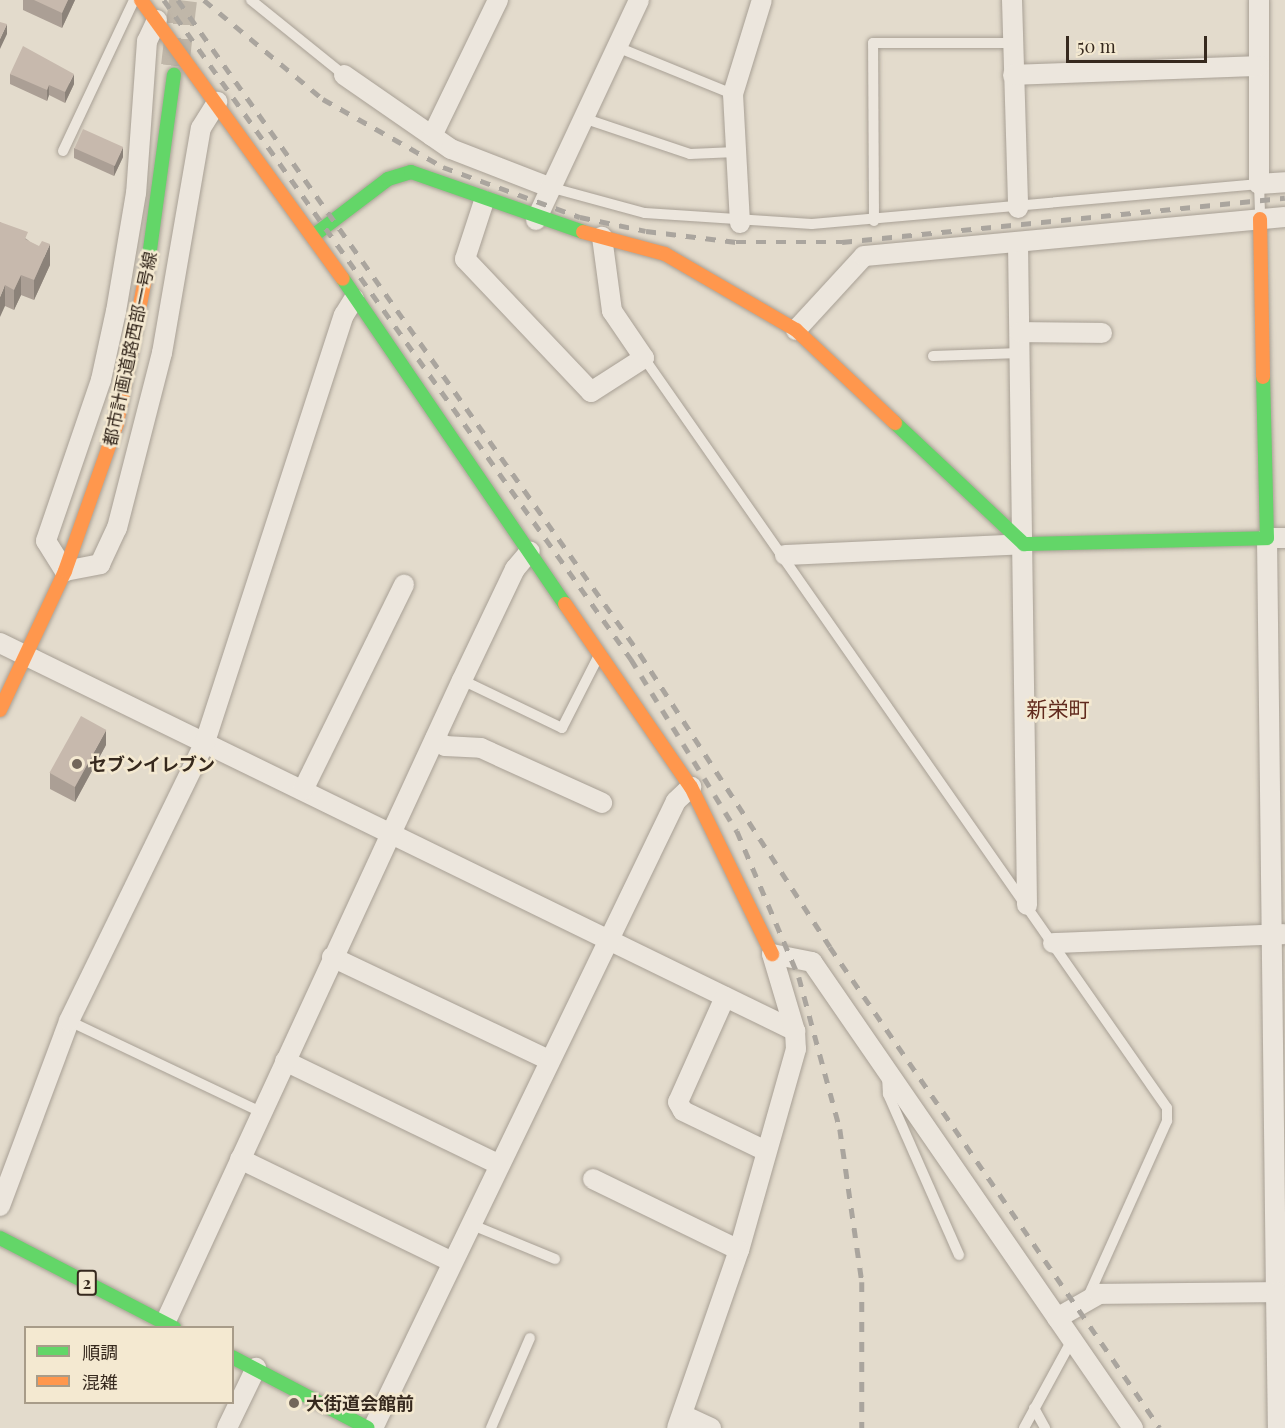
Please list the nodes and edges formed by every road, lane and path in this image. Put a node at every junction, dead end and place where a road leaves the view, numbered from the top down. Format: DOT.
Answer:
graph roads {
  1 [pos="134,0"];
  2 [pos="141,0"];
  3 [pos="251,0"];
  4 [pos="639,0"];
  5 [pos="762,0"];
  6 [pos="1012,0"];
  7 [pos="1259,0"];
  8 [pos="495,1"];
  9 [pos="157,20"];
  10 [pos="1012,43"];
  11 [pos="617,47"];
  12 [pos="1259,66"];
  13 [pos="174,75"];
  14 [pos="344,75"];
  15 [pos="1013,75"];
  16 [pos="733,94"];
  17 [pos="217,102"];
  18 [pos="583,118"];
  19 [pos="432,136"];
  20 [pos="63,151"];
  21 [pos="736,152"];
  22 [pos="1285,182"];
  23 [pos="1259,184"];
  24 [pos="549,187"];
  25 [pos="484,201"];
  26 [pos="1018,208"];
  27 [pos="1285,217"];
  28 [pos="1260,219"];
  29 [pos="536,220"];
  30 [pos="874,221"];
  31 [pos="740,223"];
  32 [pos="313,236"];
  33 [pos="602,237"];
  34 [pos="1018,243"];
  35 [pos="354,299"];
  36 [pos="796,330"];
  37 [pos="1020,332"];
  38 [pos="1102,333"];
  39 [pos="1020,353"];
  40 [pos="933,356"];
  41 [pos="644,358"];
  42 [pos="1276,538"];
  43 [pos="1024,544"];
  44 [pos="530,551"];
  45 [pos="785,555"];
  46 [pos="65,571"];
  47 [pos="404,585"];
  48 [pos="0,643"];
  49 [pos="600,652"];
  50 [pos="26,656"];
  51 [pos="462,680"];
  52 [pos="0,710"];
  53 [pos="435,739"];
  54 [pos="205,742"];
  55 [pos="691,787"];
  56 [pos="303,790"];
  57 [pos="602,803"];
  58 [pos="392,833"];
  59 [pos="1027,905"];
  60 [pos="1278,935"];
  61 [pos="609,939"];
  62 [pos="1053,943"];
  63 [pos="772,954"];
  64 [pos="332,957"];
  65 [pos="725,997"];
  66 [pos="69,1021"];
  67 [pos="795,1031"];
  68 [pos="549,1060"];
  69 [pos="285,1061"];
  70 [pos="886,1069"];
  71 [pos="261,1112"];
  72 [pos="766,1151"];
  73 [pos="240,1159"];
  74 [pos="498,1164"];
  75 [pos="592,1179"];
  76 [pos="0,1206"];
  77 [pos="470,1224"];
  78 [pos="0,1238"];
  79 [pos="739,1250"];
  80 [pos="959,1255"];
  81 [pos="555,1259"];
  82 [pos="452,1263"];
  83 [pos="1280,1292"];
  84 [pos="1088,1297"];
  85 [pos="1057,1318"];
  86 [pos="170,1325"];
  87 [pos="530,1338"];
  88 [pos="1072,1340"];
  89 [pos="234,1358"];
  90 [pos="256,1368"];
  91 [pos="1034,1408"];
  92 [pos="680,1422"];
  93 [pos="366,1427"];
  94 [pos="227,1428"];
  95 [pos="491,1428"];
  96 [pos="711,1428"];
  97 [pos="1024,1428"];
  98 [pos="1045,1428"];
  99 [pos="1133,1428"];
  100 [pos="1278,1428"];
  1 -- 20 [label="lane"];
  2 -- 9 [label="street"];
  3 -- 14 [label="lane"];
  4 -- 11 [label="street"];
  5 -- 16 [label="street"];
  6 -- 10 [label="street"];
  7 -- 12 [label="street"];
  8 -- 19 [label="street"];
  9 -- 17 [label="street"];
  9 -- 46 [label="street"];
  10 -- 15 [label="street"];
  10 -- 30 [label="lane"];
  11 -- 16 [label="lane"];
  11 -- 18 [label="street"];
  12 -- 15 [label="street"];
  12 -- 23 [label="street"];
  13 -- 46 [label="street, 都市計画道路西部一号線"];
  14 -- 19 [label="street"];
  15 -- 26 [label="street"];
  16 -- 21 [label="street"];
  17 -- 32 [label="street"];
  17 -- 46 [label="street"];
  18 -- 21 [label="lane"];
  18 -- 24 [label="street"];
  19 -- 24 [label="street"];
  21 -- 31 [label="street"];
  22 -- 23 [label="street"];
  23 -- 26 [label="lane"];
  23 -- 28 [label="lane"];
  24 -- 29 [label="street"];
  24 -- 31 [label="lane"];
  25 -- 29 [label="street"];
  25 -- 32 [label="street"];
  25 -- 41 [label="street"];
  26 -- 30 [label="lane"];
  27 -- 28 [label="street"];
  28 -- 34 [label="street"];
  28 -- 42 [label="street"];
  29 -- 33 [label="street"];
  30 -- 31 [label="lane"];
  32 -- 35 [label="street"];
  33 -- 36 [label="street"];
  33 -- 41 [label="street"];
  34 -- 36 [label="street"];
  34 -- 37 [label="street"];
  35 -- 44 [label="street"];
  35 -- 54 [label="street"];
  36 -- 43 [label="street"];
  37 -- 38 [label="street"];
  37 -- 39 [label="street"];
  39 -- 40 [label="lane"];
  39 -- 43 [label="street"];
  41 -- 45 [label="lane"];
  42 -- 43 [label="street"];
  42 -- 60 [label="street"];
  43 -- 45 [label="street"];
  43 -- 59 [label="street"];
  44 -- 49 [label="street"];
  44 -- 51 [label="street"];
  45 -- 59 [label="lane"];
  46 -- 50 [label="street, 都市計画道路西部一号線"];
  47 -- 56 [label="street"];
  48 -- 50 [label="street"];
  49 -- 51 [label="lane"];
  49 -- 55 [label="street"];
  50 -- 52 [label="street, 都市計画道路西部一号線"];
  50 -- 54 [label="street"];
  51 -- 53 [label="street"];
  53 -- 57 [label="street"];
  53 -- 58 [label="street"];
  54 -- 56 [label="street"];
  54 -- 66 [label="street"];
  55 -- 61 [label="street"];
  55 -- 63 [label="street"];
  56 -- 58 [label="street"];
  58 -- 61 [label="street"];
  58 -- 64 [label="street"];
  59 -- 62 [label="lane"];
  60 -- 62 [label="street"];
  60 -- 83 [label="street"];
  61 -- 65 [label="street"];
  61 -- 68 [label="street"];
  62 -- 84 [label="lane"];
  63 -- 67 [label="street"];
  63 -- 70 [label="street"];
  64 -- 68 [label="street"];
  64 -- 69 [label="street"];
  65 -- 67 [label="street"];
  65 -- 72 [label="street"];
  66 -- 71 [label="lane"];
  66 -- 76 [label="street"];
  67 -- 72 [label="street"];
  68 -- 74 [label="street"];
  69 -- 71 [label="street"];
  69 -- 74 [label="street"];
  70 -- 80 [label="lane"];
  70 -- 85 [label="street"];
  71 -- 73 [label="street"];
  72 -- 79 [label="street"];
  73 -- 82 [label="street"];
  73 -- 86 [label="street"];
  74 -- 77 [label="street"];
  75 -- 79 [label="street"];
  77 -- 81 [label="lane"];
  77 -- 82 [label="street"];
  78 -- 86 [label="street, 2"];
  79 -- 92 [label="street"];
  82 -- 93 [label="street"];
  83 -- 84 [label="street"];
  83 -- 100 [label="street"];
  84 -- 85 [label="street"];
  85 -- 88 [label="street"];
  87 -- 95 [label="lane"];
  88 -- 91 [label="lane"];
  88 -- 99 [label="street"];
  89 -- 90 [label="street"];
  90 -- 93 [label="street"];
  90 -- 94 [label="street"];
  91 -- 97 [label="lane"];
  91 -- 98 [label="lane"];
  92 -- 96 [label="street"];
}
